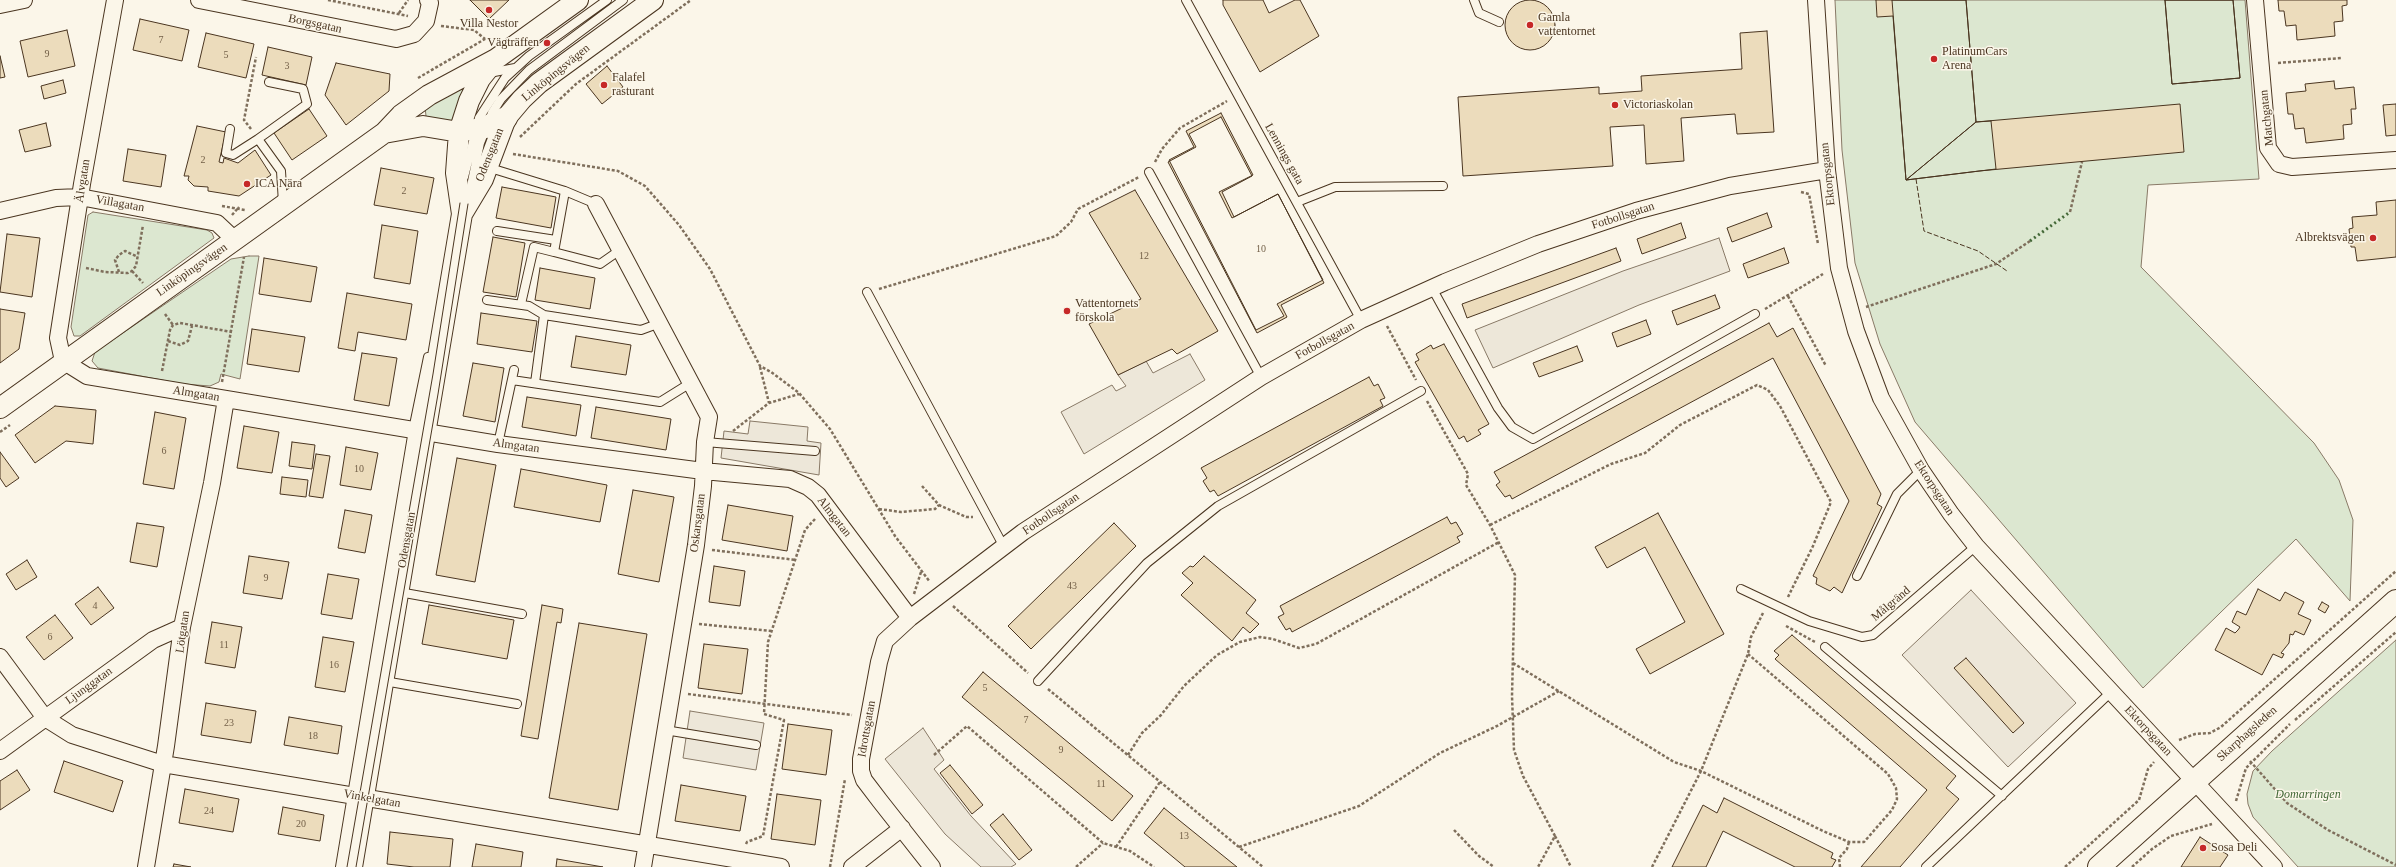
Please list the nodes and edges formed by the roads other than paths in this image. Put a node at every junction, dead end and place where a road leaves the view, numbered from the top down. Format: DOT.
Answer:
graph roads {
  1 [pos="24,0"];
  2 [pos="115,0"];
  3 [pos="199,0"];
  4 [pos="428,0"];
  5 [pos="578,0"];
  6 [pos="607,0"];
  7 [pos="623,0"];
  8 [pos="653,0"];
  9 [pos="1186,0"];
  10 [pos="1474,0"];
  11 [pos="1816,0"];
  12 [pos="2256,0"];
  13 [pos="0,5"];
  14 [pos="1499,22"];
  15 [pos="496,59"];
  16 [pos="516,68"];
  17 [pos="483,75"];
  18 [pos="456,80"];
  19 [pos="269,82"];
  20 [pos="506,118"];
  21 [pos="230,129"];
  22 [pos="473,129"];
  23 [pos="384,133"];
  24 [pos="258,139"];
  25 [pos="491,160"];
  26 [pos="2396,160"];
  27 [pos="1827,170"];
  28 [pos="1149,172"];
  29 [pos="1443,186"];
  30 [pos="565,191"];
  31 [pos="80,197"];
  32 [pos="1297,202"];
  33 [pos="596,204"];
  34 [pos="283,206"];
  35 [pos="463,207"];
  36 [pos="0,211"];
  37 [pos="497,231"];
  38 [pos="234,239"];
  39 [pos="556,240"];
  40 [pos="549,250"];
  41 [pos="620,250"];
  42 [pos="1432,288"];
  43 [pos="867,292"];
  44 [pos="487,300"];
  45 [pos="521,304"];
  46 [pos="1755,314"];
  47 [pos="544,315"];
  48 [pos="1361,320"];
  49 [pos="660,323"];
  50 [pos="63,361"];
  51 [pos="514,370"];
  52 [pos="1261,377"];
  53 [pos="512,380"];
  54 [pos="692,382"];
  55 [pos="535,383"];
  56 [pos="1421,391"];
  57 [pos="223,398"];
  58 [pos="0,408"];
  59 [pos="419,431"];
  60 [pos="705,442"];
  61 [pos="498,444"];
  62 [pos="815,451"];
  63 [pos="1921,470"];
  64 [pos="703,471"];
  65 [pos="1976,546"];
  66 [pos="1004,547"];
  67 [pos="1857,576"];
  68 [pos="1741,589"];
  69 [pos="392,590"];
  70 [pos="2396,601"];
  71 [pos="906,612"];
  72 [pos="522,614"];
  73 [pos="182,627"];
  74 [pos="885,641"];
  75 [pos="1826,647"];
  76 [pos="0,657"];
  77 [pos="383,681"];
  78 [pos="1038,681"];
  79 [pos="2111,692"];
  80 [pos="517,704"];
  81 [pos="45,718"];
  82 [pos="665,730"];
  83 [pos="756,744"];
  84 [pos="0,751"];
  85 [pos="163,764"];
  86 [pos="2196,781"];
  87 [pos="2002,796"];
  88 [pos="358,797"];
  89 [pos="902,828"];
  90 [pos="646,844"];
  91 [pos="146,867"];
  92 [pos="340,867"];
  93 [pos="352,867"];
  94 [pos="643,867"];
  95 [pos="781,867"];
  96 [pos="852,867"];
  97 [pos="932,867"];
  98 [pos="1926,867"];
  99 [pos="2099,867"];
  100 [pos="2274,867"];
  1 -- 13 [label="street"];
  2 -- 31 [label="street, Älvgatan"];
  3 -- 4 [label="street, Borgsgatan"];
  5 -- 15 [label="street, Linköpingsvägen"];
  6 -- 16 [label="lane"];
  7 -- 22 [label="lane"];
  8 -- 20 [label="street, Linköpingsvägen"];
  9 -- 32 [label="lane, Lennings gata"];
  10 -- 14 [label="lane"];
  11 -- 27 [label="street, Ektorpsgatan"];
  12 -- 26 [label="street, Matchgatan"];
  15 -- 17 [label="street, Odensgatan"];
  15 -- 18 [label="street, Linköpingsvägen"];
  16 -- 17 [label="lane"];
  16 -- 22 [label="lane"];
  17 -- 18 [label="lane"];
  17 -- 22 [label="street, Odensgatan"];
  18 -- 23 [label="street, Linköpingsvägen"];
  19 -- 24 [label="lane"];
  20 -- 22 [label="main road, Linköpingsvägen"];
  20 -- 25 [label="street, Odensgatan"];
  21 -- 24 [label="lane"];
  22 -- 23 [label="street, Linköpingsvägen"];
  22 -- 25 [label="lane"];
  22 -- 35 [label="street, Odensgatan"];
  23 -- 34 [label="street, Linköpingsvägen"];
  24 -- 34 [label="lane"];
  25 -- 30 [label="lane"];
  25 -- 35 [label="street, Odensgatan"];
  27 -- 42 [label="street, Fotbollsgatan"];
  27 -- 63 [label="street, Ektorpsgatan"];
  28 -- 52 [label="lane"];
  29 -- 32 [label="lane"];
  30 -- 33 [label="lane"];
  30 -- 39 [label="lane"];
  31 -- 36 [label="street, Villagatan"];
  31 -- 38 [label="street, Villagatan"];
  31 -- 50 [label="street, Älvgatan"];
  32 -- 48 [label="lane, Lennings gata"];
  33 -- 41 [label="street, Oskarsgatan"];
  34 -- 38 [label="street, Linköpingsvägen"];
  35 -- 59 [label="street, Odensgatan"];
  37 -- 39 [label="lane"];
  38 -- 50 [label="street, Linköpingsvägen"];
  39 -- 40 [label="lane"];
  40 -- 41 [label="lane"];
  40 -- 45 [label="lane"];
  41 -- 49 [label="street, Oskarsgatan"];
  42 -- 46 [label="lane"];
  42 -- 48 [label="street, Fotbollsgatan"];
  43 -- 66 [label="lane"];
  44 -- 45 [label="lane"];
  45 -- 47 [label="lane"];
  47 -- 49 [label="lane"];
  47 -- 55 [label="lane"];
  48 -- 52 [label="street, Fotbollsgatan"];
  49 -- 54 [label="street, Oskarsgatan"];
  50 -- 57 [label="street, Almgatan"];
  50 -- 58 [label="street, Linköpingsvägen"];
  51 -- 53 [label="lane"];
  52 -- 66 [label="street, Fotbollsgatan"];
  53 -- 55 [label="lane"];
  53 -- 61 [label="lane"];
  54 -- 55 [label="lane"];
  54 -- 60 [label="street, Oskarsgatan"];
  56 -- 78 [label="lane"];
  57 -- 59 [label="street, Almgatan"];
  57 -- 73 [label="street, Lötgatan"];
  59 -- 61 [label="street, Almgatan"];
  59 -- 69 [label="street, Odensgatan"];
  60 -- 62 [label="lane"];
  60 -- 64 [label="street, Oskarsgatan"];
  61 -- 64 [label="street, Almgatan"];
  63 -- 65 [label="street, Ektorpsgatan"];
  63 -- 67 [label="lane"];
  64 -- 71 [label="street, Almgatan"];
  64 -- 82 [label="street, Oskarsgatan"];
  65 -- 68 [label="lane, Målgränd"];
  65 -- 79 [label="street, Ektorpsgatan"];
  66 -- 71 [label="street, Fotbollsgatan"];
  69 -- 72 [label="lane"];
  69 -- 77 [label="street, Odensgatan"];
  69 -- 88 [label="lane"];
  70 -- 86 [label="main road, Skarphagsleden"];
  71 -- 74 [label="street, Fotbollsgatan"];
  73 -- 81 [label="street, Ljunggatan"];
  73 -- 85 [label="street, Lötgatan"];
  74 -- 89 [label="street, Idrottsgatan"];
  75 -- 87 [label="lane"];
  76 -- 81 [label="street, Vinkelgatan"];
  77 -- 80 [label="lane"];
  77 -- 88 [label="street, Odensgatan"];
  79 -- 86 [label="street, Ektorpsgatan"];
  79 -- 87 [label="lane"];
  81 -- 84 [label="street, Ljunggatan"];
  81 -- 85 [label="street, Vinkelgatan"];
  82 -- 83 [label="lane"];
  82 -- 90 [label="street, Oskarsgatan"];
  85 -- 88 [label="street, Vinkelgatan"];
  85 -- 91 [label="street, Lötgatan"];
  86 -- 99 [label="main road, Skarphagsleden"];
  86 -- 100 [label="street, Ektorpsgatan"];
  87 -- 98 [label="lane"];
  88 -- 90 [label="street, Vinkelgatan"];
  88 -- 92 [label="lane"];
  88 -- 93 [label="street, Odensgatan"];
  89 -- 96 [label="street"];
  89 -- 97 [label="street, Idrottsgatan"];
  90 -- 94 [label="street, Oskarsgatan"];
  90 -- 95 [label="street, Vinkelgatan"];
}
